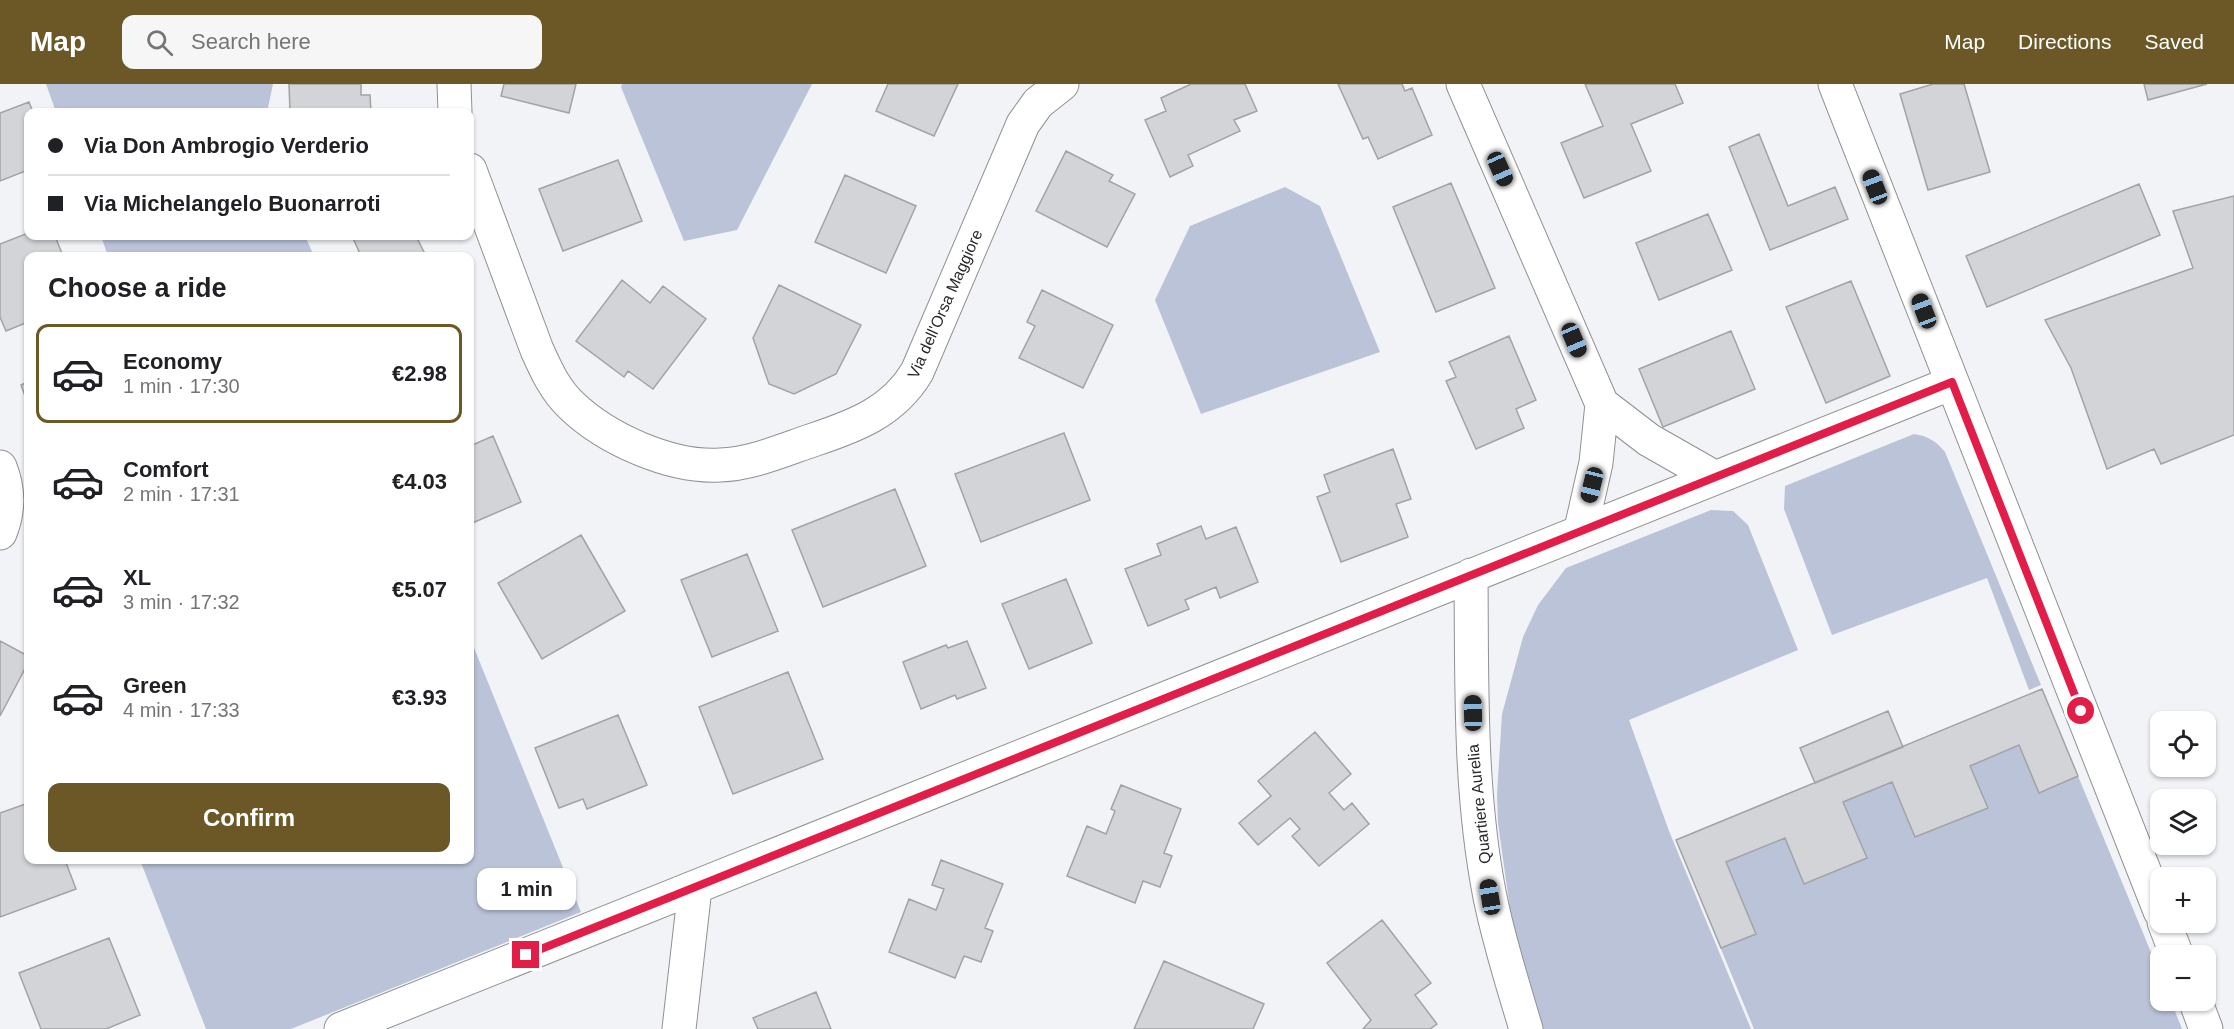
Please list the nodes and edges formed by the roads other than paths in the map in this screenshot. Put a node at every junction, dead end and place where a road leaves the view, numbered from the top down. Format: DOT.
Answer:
graph roads {
  1 [pos="454,84"];
  2 [pos="1062,84"];
  3 [pos="1463,84"];
  4 [pos="1835,84"];
  5 [pos="454,108"];
  6 [pos="474,181"];
  7 [pos="1952,382"];
  8 [pos="1602,404"];
  9 [pos="0,467"];
  10 [pos="1714,477"];
  11 [pos="1581,530"];
  12 [pos="0,533"];
  13 [pos="1471,574"];
  14 [pos="2150,886"];
  15 [pos="695,888"];
  16 [pos="2199,1011"];
  17 [pos="341,1029"];
  18 [pos="679,1029"];
  19 [pos="1526,1029"];
  20 [pos="2206,1029"];
  1 -- 5 [label="street"];
  2 -- 6 [label="street, Via dell'Orsa Maggiore"];
  3 -- 8 [label="street"];
  4 -- 7 [label="street"];
  7 -- 10 [label="street"];
  7 -- 14 [label="street"];
  8 -- 10 [label="street"];
  8 -- 11 [label="street"];
  9 -- 12 [label="street"];
  10 -- 11 [label="street"];
  11 -- 13 [label="street"];
  13 -- 15 [label="street"];
  13 -- 19 [label="street, Quartiere Aurelia"];
  15 -- 17 [label="street"];
  15 -- 18 [label="street"];
  16 -- 20 [label="street"];
}
